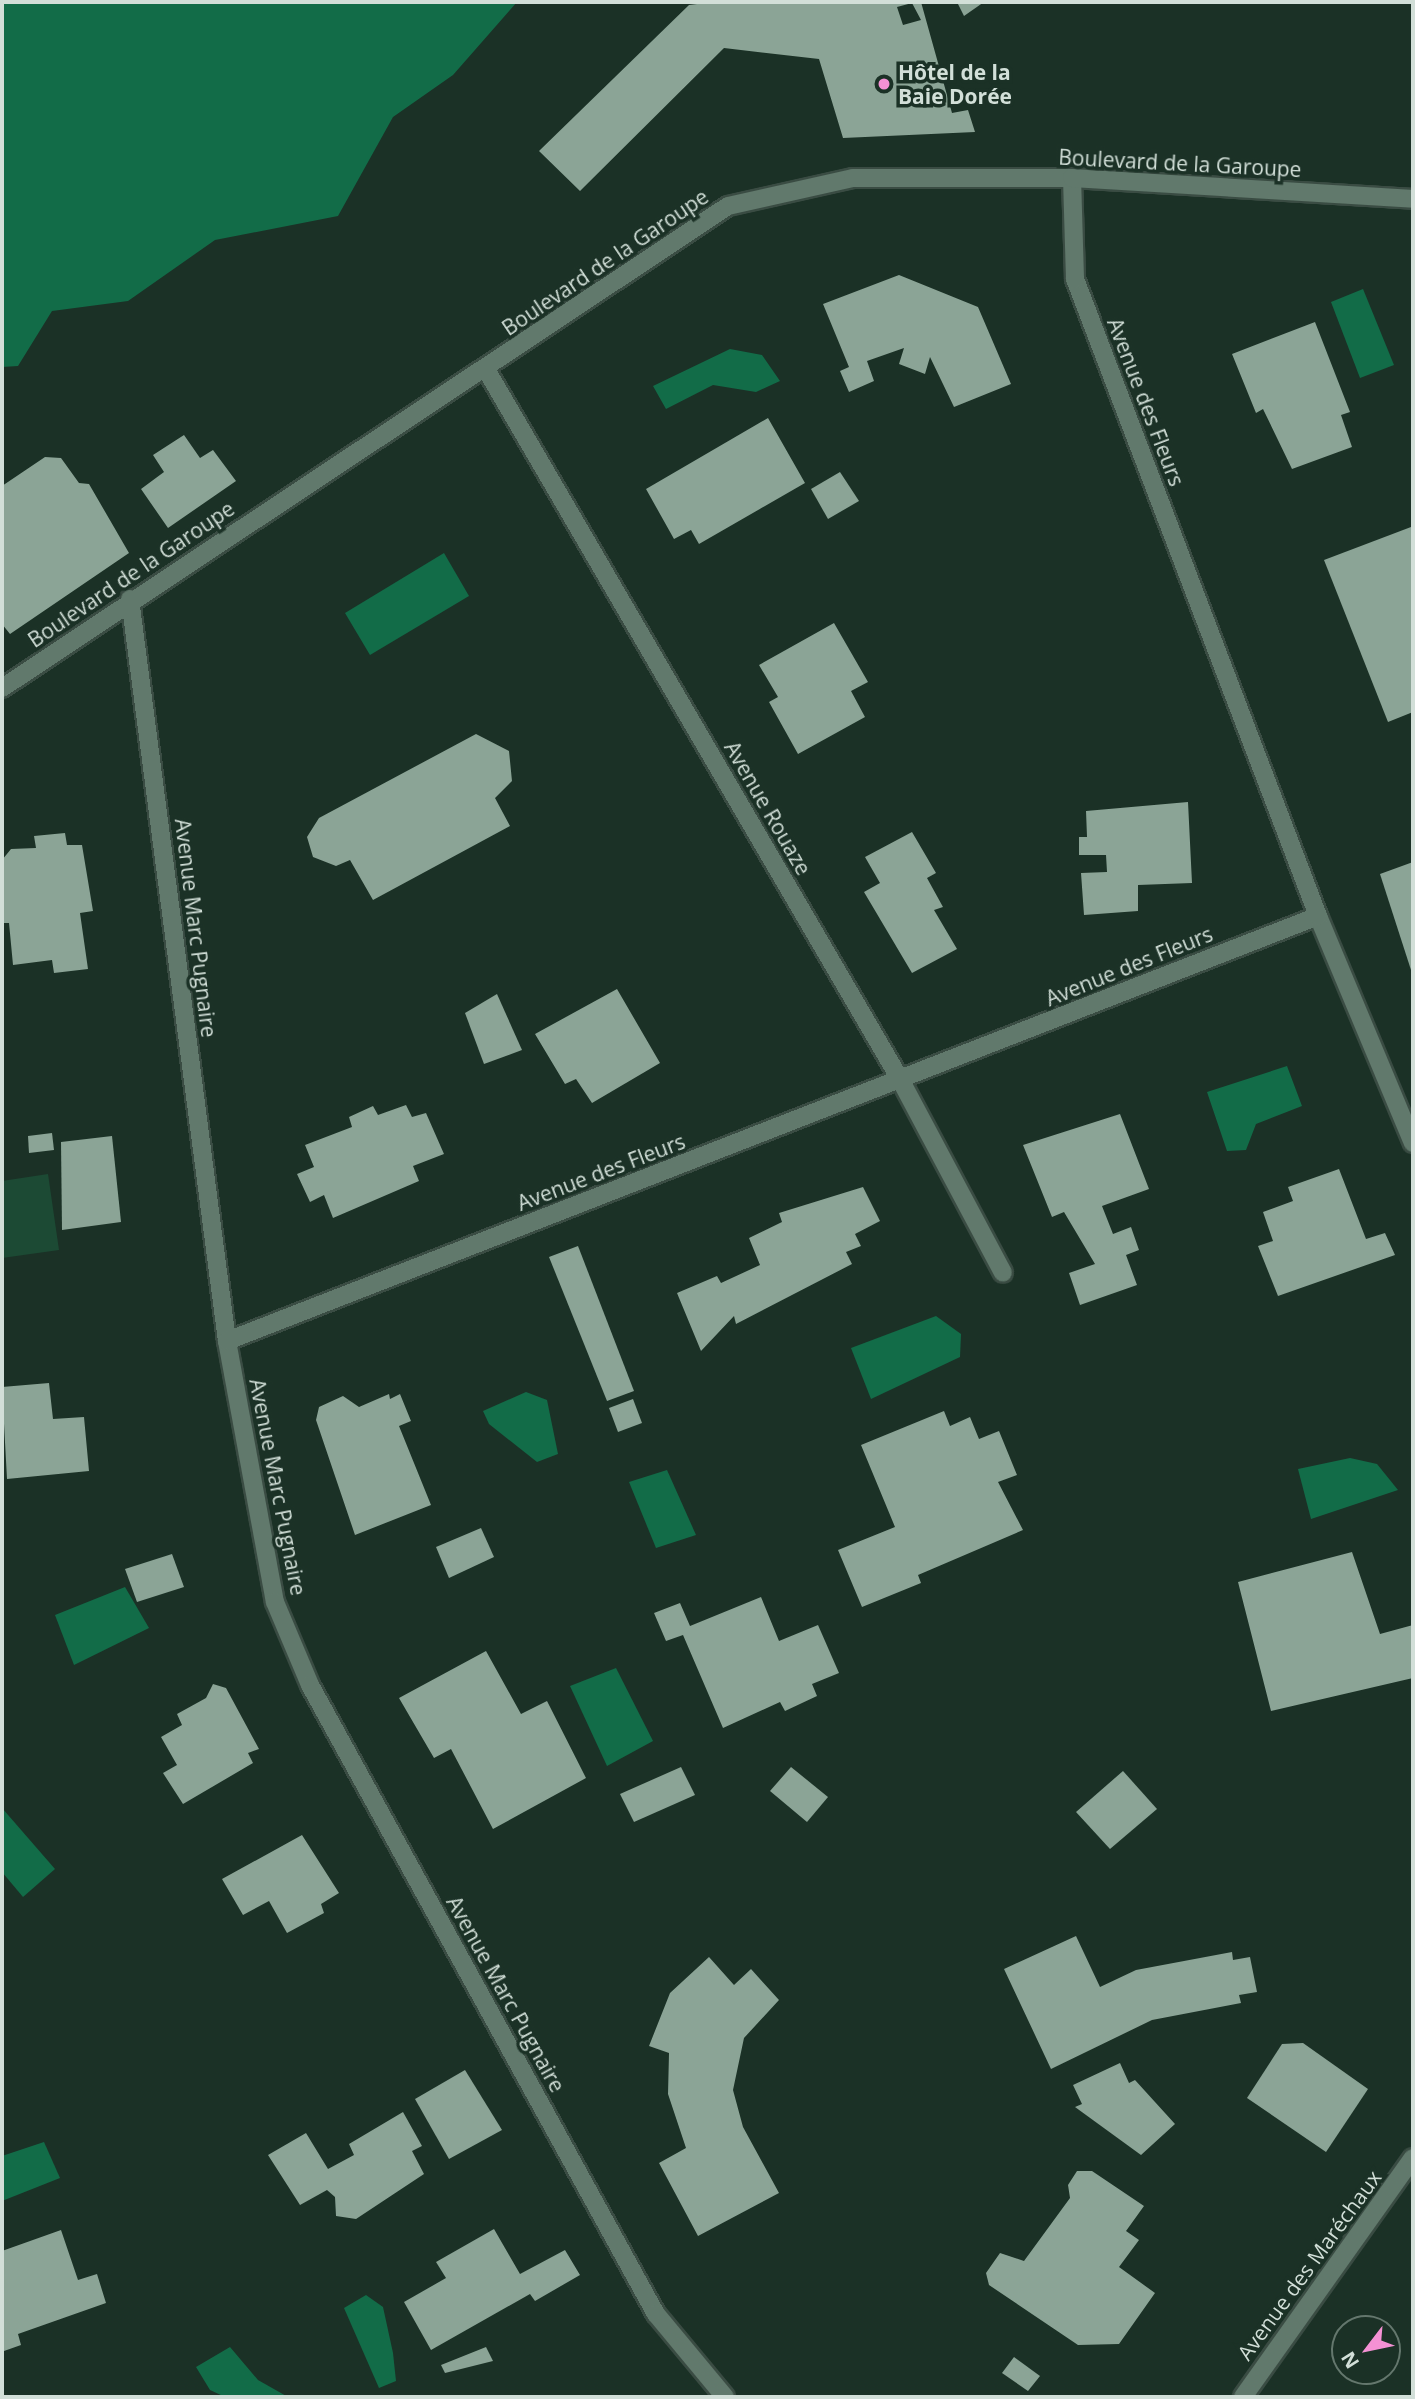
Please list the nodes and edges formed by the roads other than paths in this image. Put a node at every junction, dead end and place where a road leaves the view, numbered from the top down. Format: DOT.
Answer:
graph roads {
  1 [pos="1072,178"];
  2 [pos="1413,199"];
  3 [pos="487,371"];
  4 [pos="130,598"];
  5 [pos="2,688"];
  6 [pos="1318,916"];
  7 [pos="901,1081"];
  8 [pos="1413,1143"];
  9 [pos="1003,1273"];
  10 [pos="227,1341"];
  11 [pos="1413,2158"];
  12 [pos="725,2397"];
  13 [pos="1243,2397"];
  1 -- 2 [label="street, Boulevard de la Garoupe"];
  1 -- 3 [label="street, Boulevard de la Garoupe"];
  1 -- 6 [label="street, Avenue des Fleurs"];
  3 -- 4 [label="street, Boulevard de la Garoupe"];
  3 -- 7 [label="street, Avenue Rouaze"];
  4 -- 5 [label="street, Boulevard de la Garoupe"];
  4 -- 10 [label="street, Avenue Marc Pugnaire"];
  6 -- 7 [label="street, Avenue des Fleurs"];
  6 -- 8 [label="street"];
  7 -- 9 [label="street, Avenue Rouaze"];
  7 -- 10 [label="street, Avenue des Fleurs"];
  10 -- 12 [label="street, Avenue Marc Pugnaire"];
  11 -- 13 [label="street, Avenue des Maréchaux"];
}
